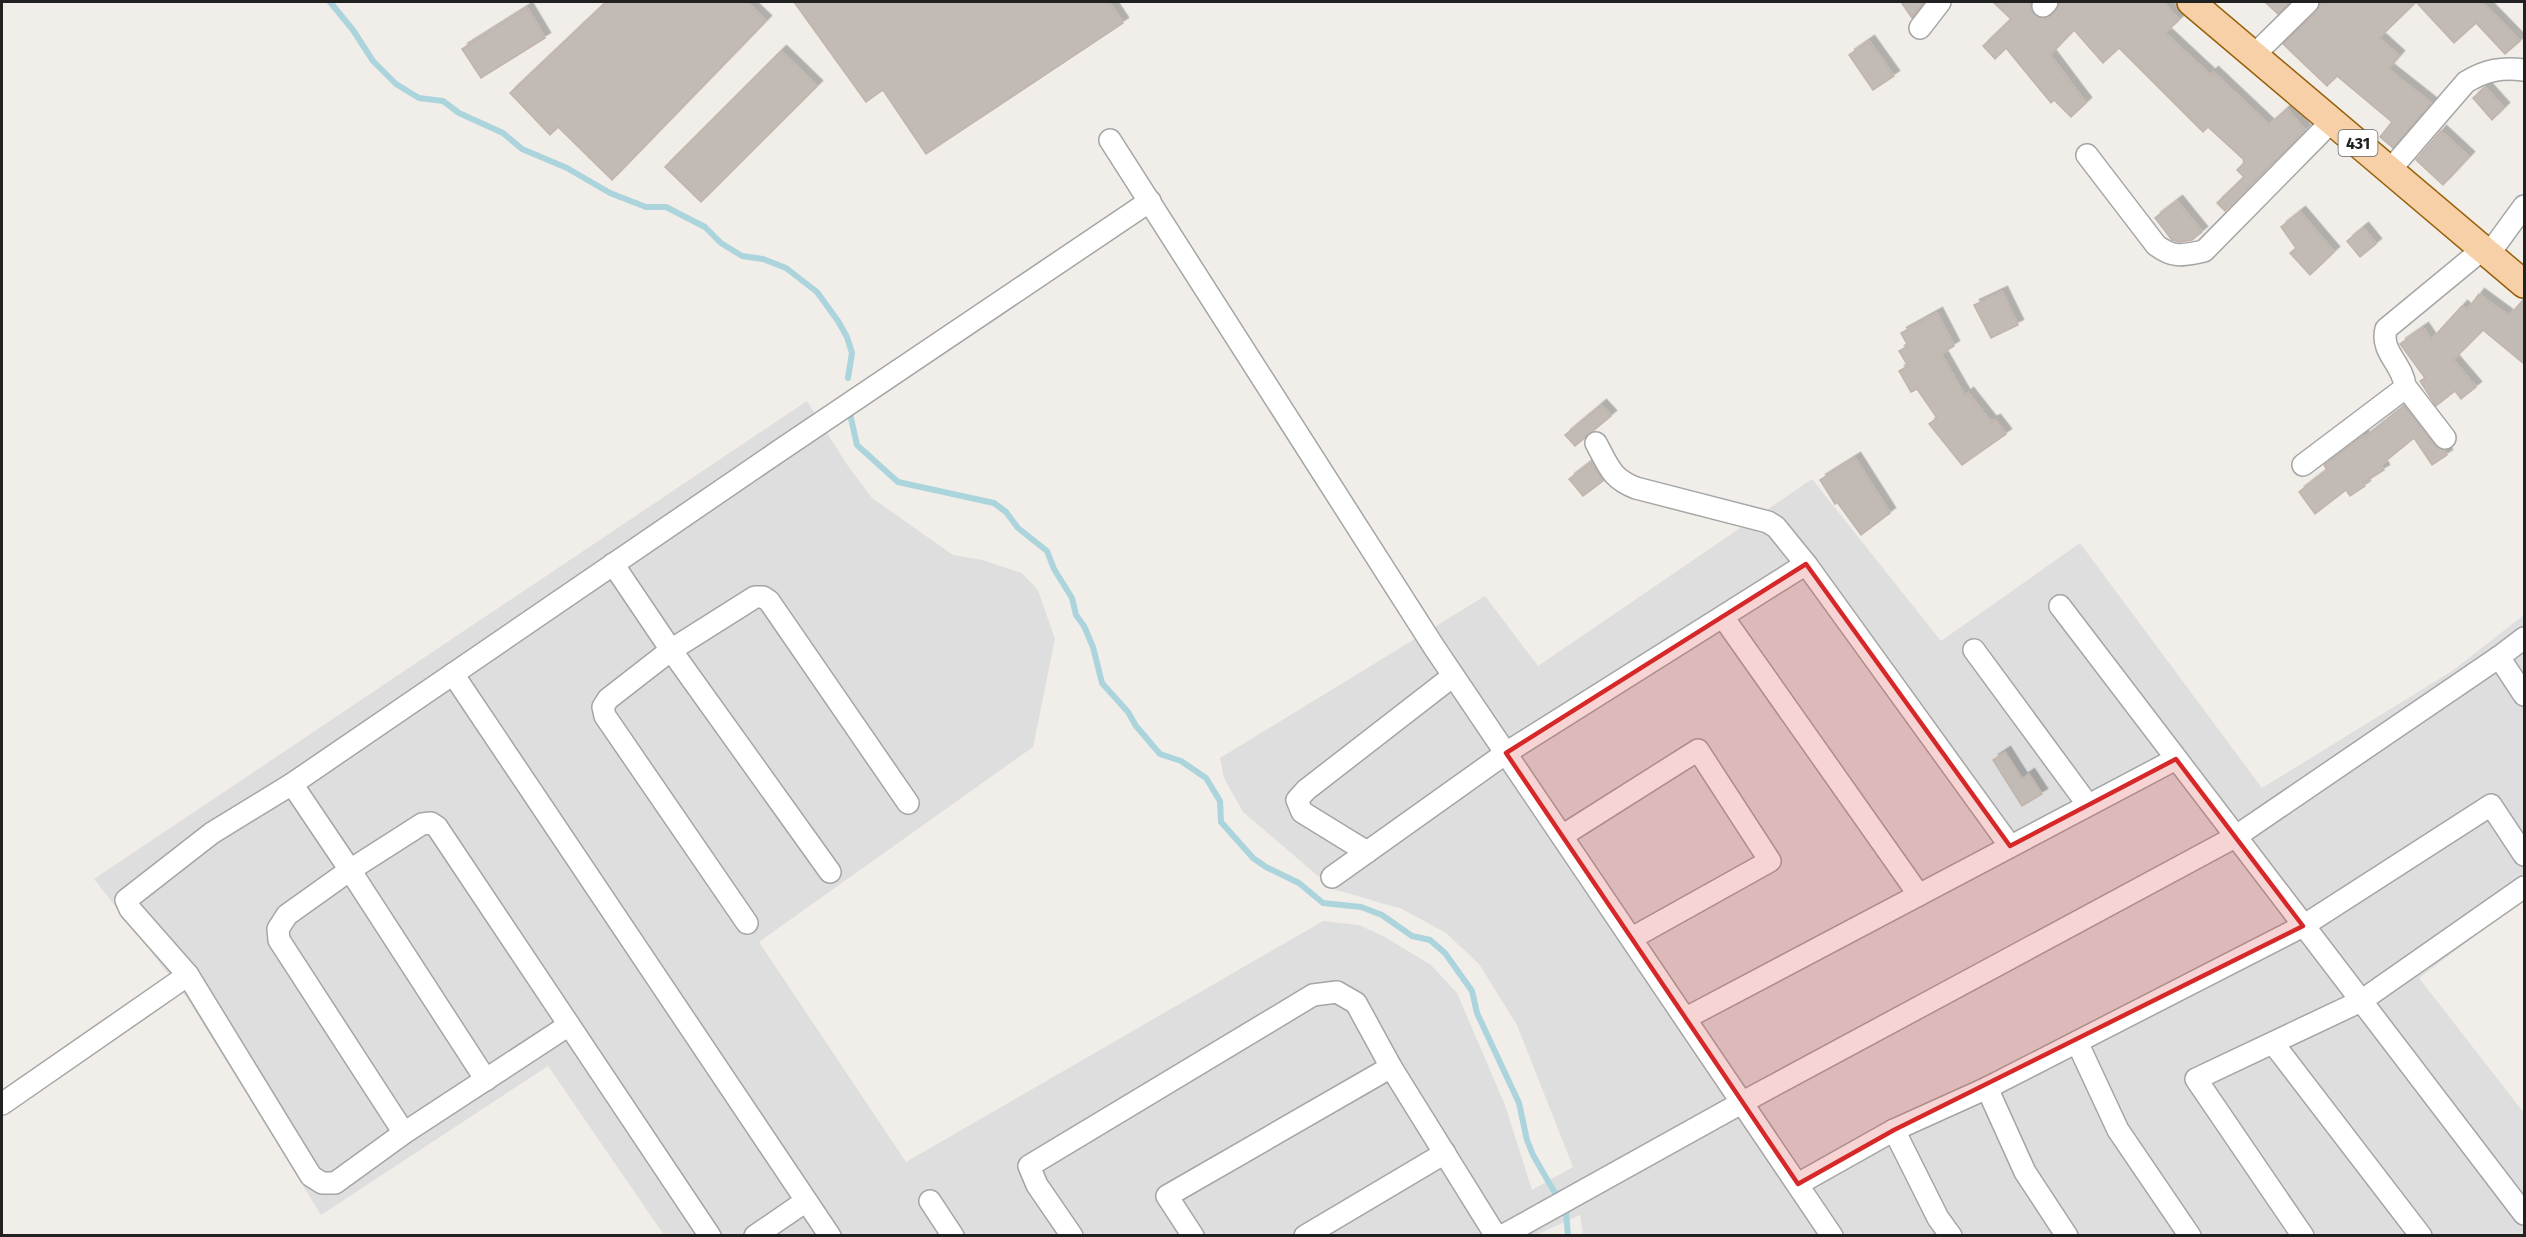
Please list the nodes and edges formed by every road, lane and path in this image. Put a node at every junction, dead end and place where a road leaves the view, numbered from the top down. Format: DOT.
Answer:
graph roads {
  1 [pos="1940,2"];
  2 [pos="2191,2"];
  3 [pos="2308,2"];
  4 [pos="1920,28"];
  5 [pos="2254,55"];
  6 [pos="2524,70"];
  7 [pos="2331,120"];
  8 [pos="1110,140"];
  9 [pos="2087,154"];
  10 [pos="2390,170"];
  11 [pos="1150,201"];
  12 [pos="2524,206"];
  13 [pos="2486,252"];
  14 [pos="2524,284"];
  15 [pos="2405,386"];
  16 [pos="2445,438"];
  17 [pos="1596,443"];
  18 [pos="2303,465"];
  19 [pos="613,564"];
  20 [pos="1806,564"];
  21 [pos="2060,606"];
  22 [pos="1723,617"];
  23 [pos="2524,638"];
  24 [pos="671,650"];
  25 [pos="1974,650"];
  26 [pos="2499,657"];
  27 [pos="453,674"];
  28 [pos="1453,676"];
  29 [pos="2524,695"];
  30 [pos="1506,753"];
  31 [pos="2176,759"];
  32 [pos="292,784"];
  33 [pos="908,803"];
  34 [pos="2088,805"];
  35 [pos="1562,836"];
  36 [pos="2235,837"];
  37 [pos="2010,846"];
  38 [pos="1367,852"];
  39 [pos="2524,855"];
  40 [pos="351,870"];
  41 [pos="830,872"];
  42 [pos="1332,877"];
  43 [pos="2524,887"];
  44 [pos="1919,895"];
  45 [pos="747,923"];
  46 [pos="2303,926"];
  47 [pos="1632,938"];
  48 [pos="188,975"];
  49 [pos="2361,1001"];
  50 [pos="1686,1018"];
  51 [pos="569,1025"];
  52 [pos="2077,1042"];
  53 [pos="2273,1043"];
  54 [pos="1391,1067"];
  55 [pos="486,1080"];
  56 [pos="1987,1088"];
  57 [pos="1743,1102"];
  58 [pos="2,1104"];
  59 [pos="1894,1130"];
  60 [pos="404,1133"];
  61 [pos="1445,1153"];
  62 [pos="1798,1185"];
  63 [pos="806,1201"];
  64 [pos="930,1201"];
  65 [pos="2524,1214"];
  66 [pos="710,1236"];
  67 [pos="755,1236"];
  68 [pos="830,1236"];
  69 [pos="953,1236"];
  70 [pos="1072,1236"];
  71 [pos="1193,1236"];
  72 [pos="1305,1236"];
  73 [pos="1496,1236"];
  74 [pos="1502,1236"];
  75 [pos="1832,1236"];
  76 [pos="1951,1236"];
  77 [pos="2067,1236"];
  78 [pos="2190,1236"];
  79 [pos="2303,1236"];
  80 [pos="2421,1236"];
  1 -- 4 [label="street"];
  2 -- 5 [label="main road, 431"];
  3 -- 5 [label="street"];
  5 -- 7 [label="main road, 431"];
  6 -- 10 [label="street"];
  7 -- 9 [label="street"];
  7 -- 10 [label="main road, 431"];
  8 -- 11 [label="street"];
  10 -- 13 [label="main road, 431"];
  11 -- 19 [label="street"];
  11 -- 28 [label="street"];
  12 -- 13 [label="street"];
  13 -- 14 [label="main road, 431"];
  13 -- 15 [label="street"];
  15 -- 16 [label="street"];
  15 -- 18 [label="street"];
  17 -- 20 [label="street"];
  19 -- 24 [label="street"];
  19 -- 27 [label="street"];
  20 -- 22 [label="street"];
  20 -- 37 [label="street"];
  21 -- 31 [label="street"];
  22 -- 30 [label="street"];
  22 -- 44 [label="street"];
  23 -- 26 [label="street"];
  24 -- 33 [label="street"];
  24 -- 41 [label="street"];
  24 -- 45 [label="street"];
  25 -- 34 [label="street"];
  26 -- 29 [label="street"];
  26 -- 36 [label="street"];
  27 -- 32 [label="street"];
  27 -- 63 [label="street"];
  28 -- 30 [label="street"];
  28 -- 38 [label="street"];
  30 -- 35 [label="street"];
  30 -- 38 [label="street"];
  31 -- 34 [label="street"];
  31 -- 36 [label="street"];
  32 -- 40 [label="street"];
  32 -- 48 [label="street"];
  34 -- 37 [label="street"];
  35 -- 47 [label="street"];
  35 -- 47 [label="street"];
  36 -- 46 [label="street"];
  36 -- 57 [label="street"];
  37 -- 44 [label="street"];
  38 -- 42 [label="street"];
  39 -- 46 [label="street"];
  40 -- 51 [label="street"];
  40 -- 55 [label="street"];
  40 -- 60 [label="street"];
  43 -- 49 [label="street"];
  44 -- 50 [label="street"];
  46 -- 49 [label="street"];
  46 -- 52 [label="street"];
  47 -- 50 [label="street"];
  48 -- 58 [label="street"];
  48 -- 60 [label="street"];
  49 -- 53 [label="street"];
  49 -- 65 [label="street"];
  50 -- 57 [label="street"];
  51 -- 55 [label="street"];
  51 -- 66 [label="street"];
  52 -- 56 [label="street"];
  52 -- 78 [label="street"];
  53 -- 79 [label="street"];
  53 -- 80 [label="street"];
  54 -- 61 [label="street"];
  54 -- 70 [label="street"];
  54 -- 71 [label="street"];
  55 -- 60 [label="street"];
  56 -- 59 [label="street"];
  56 -- 77 [label="street"];
  57 -- 62 [label="street"];
  57 -- 74 [label="street"];
  59 -- 62 [label="street"];
  59 -- 76 [label="street"];
  61 -- 72 [label="street"];
  61 -- 73 [label="street"];
  62 -- 75 [label="street"];
  63 -- 67 [label="street"];
  63 -- 68 [label="street"];
  64 -- 69 [label="street"];
}
